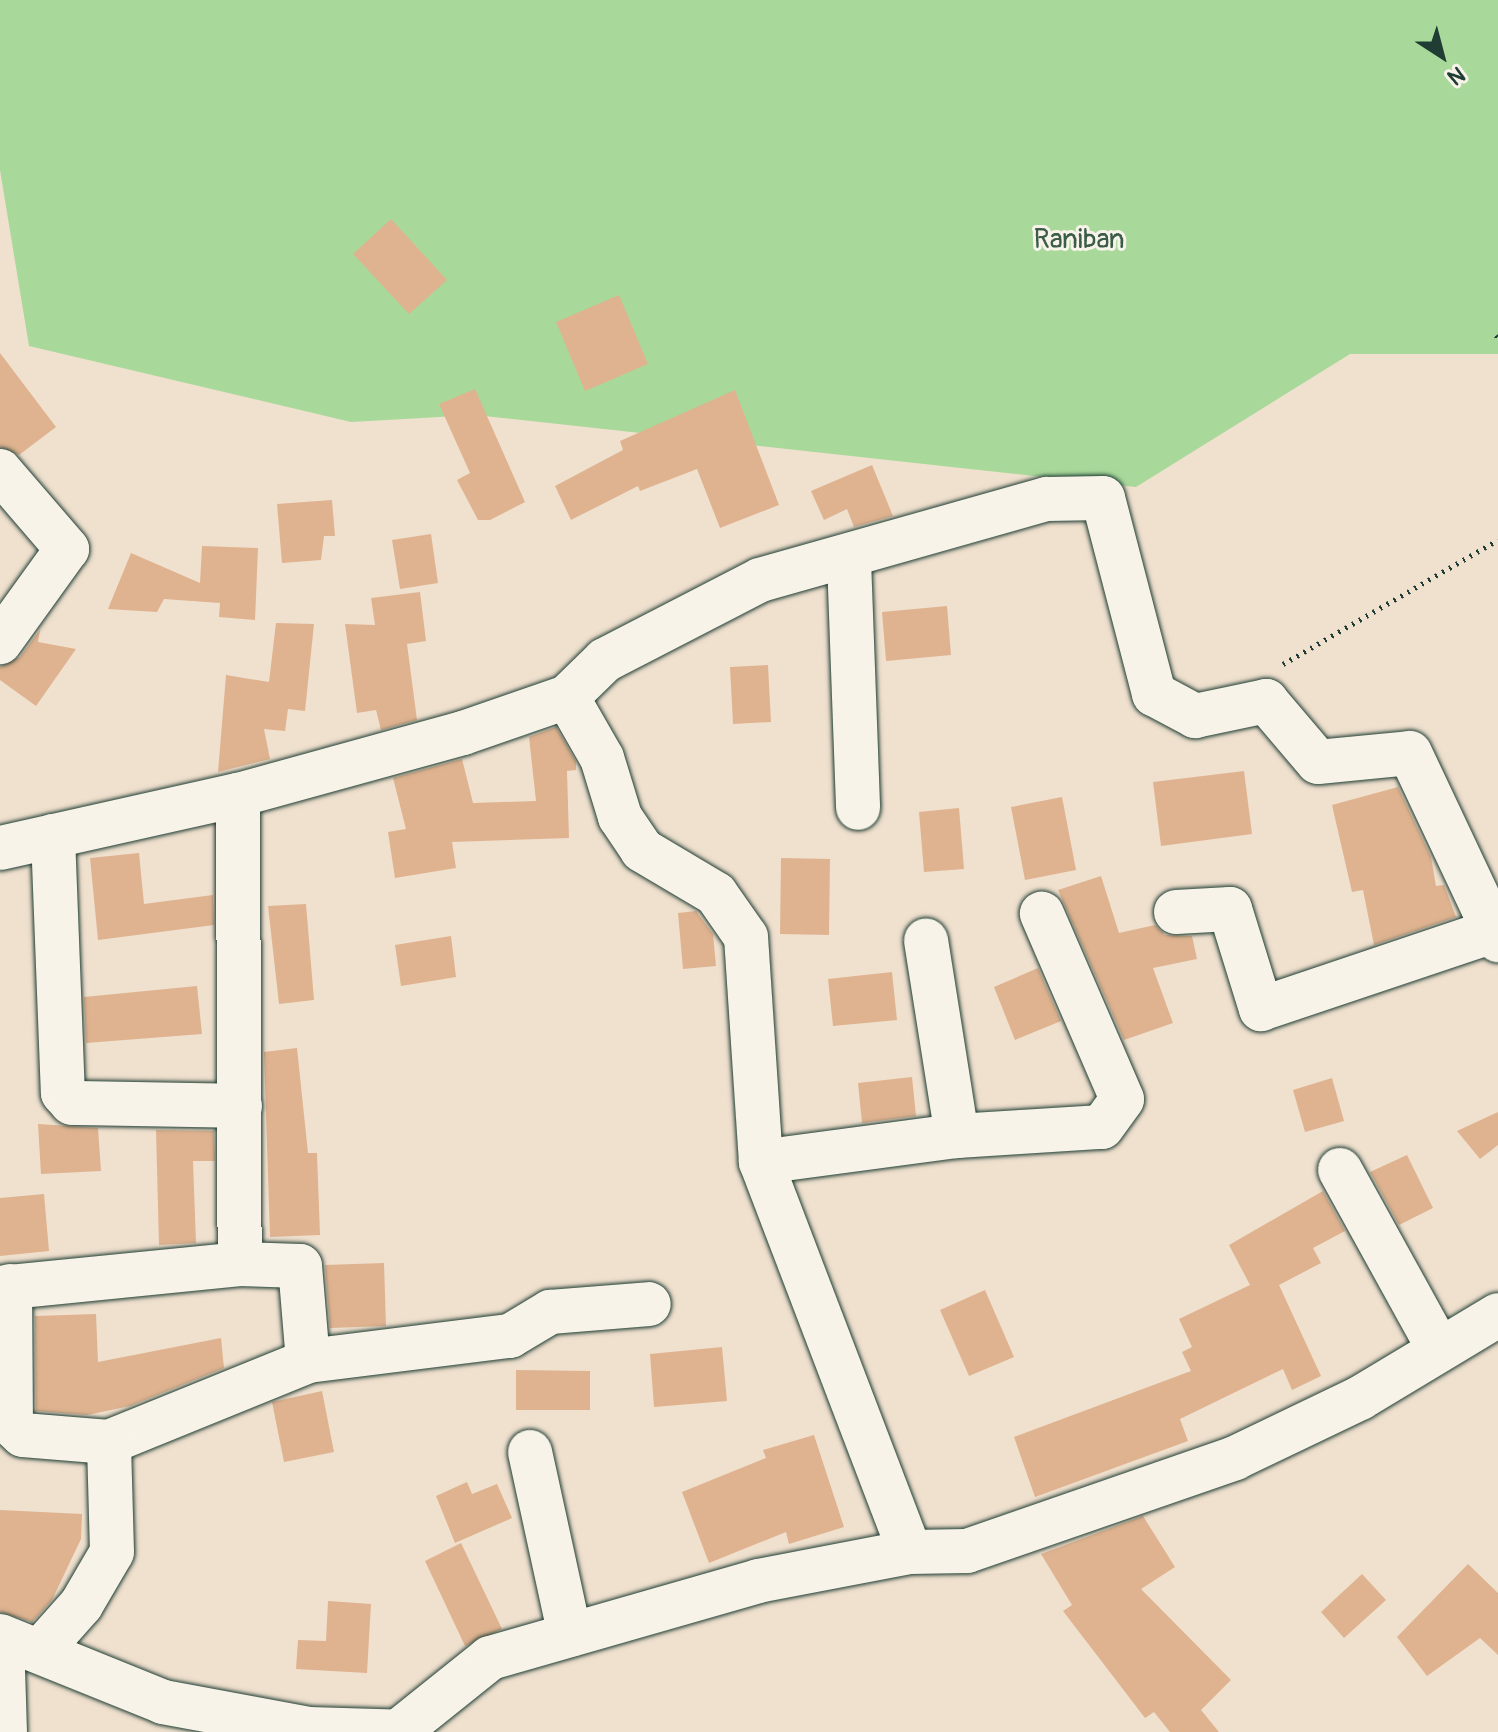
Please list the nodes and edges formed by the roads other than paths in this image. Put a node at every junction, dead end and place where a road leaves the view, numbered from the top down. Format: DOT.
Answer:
graph roads {
  1 [pos="0,471"];
  2 [pos="849,560"];
  3 [pos="0,642"];
  4 [pos="567,697"];
  5 [pos="238,795"];
  6 [pos="858,808"];
  7 [pos="53,836"];
  8 [pos="0,848"];
  9 [pos="1176,912"];
  10 [pos="1042,914"];
  11 [pos="1494,936"];
  12 [pos="926,940"];
  13 [pos="240,1106"];
  14 [pos="957,1136"];
  15 [pos="761,1162"];
  16 [pos="1340,1170"];
  17 [pos="240,1264"];
  18 [pos="5,1287"];
  19 [pos="649,1304"];
  20 [pos="1498,1315"];
  21 [pos="1439,1349"];
  22 [pos="308,1361"];
  23 [pos="109,1442"];
  24 [pos="530,1452"];
  25 [pos="910,1552"];
  26 [pos="570,1635"];
  27 [pos="14,1642"];
  28 [pos="164,1717"];
  29 [pos="408,1730"];
  30 [pos="5,1732"];
  1 -- 3 [label="street"];
  2 -- 4 [label="street"];
  2 -- 6 [label="street"];
  2 -- 11 [label="street"];
  4 -- 5 [label="street"];
  4 -- 15 [label="street"];
  5 -- 7 [label="street"];
  5 -- 13 [label="street"];
  7 -- 8 [label="street"];
  7 -- 13 [label="street"];
  9 -- 11 [label="street"];
  10 -- 14 [label="street"];
  12 -- 14 [label="street"];
  13 -- 17 [label="street"];
  14 -- 15 [label="street"];
  15 -- 25 [label="street"];
  16 -- 21 [label="street"];
  17 -- 18 [label="street"];
  17 -- 22 [label="street"];
  18 -- 23 [label="street"];
  19 -- 22 [label="street"];
  20 -- 21 [label="street"];
  21 -- 25 [label="street"];
  22 -- 23 [label="street"];
  23 -- 27 [label="street"];
  24 -- 26 [label="street"];
  25 -- 26 [label="street"];
  26 -- 29 [label="street"];
  27 -- 28 [label="street"];
  27 -- 30 [label="street"];
  28 -- 29 [label="street"];
}
